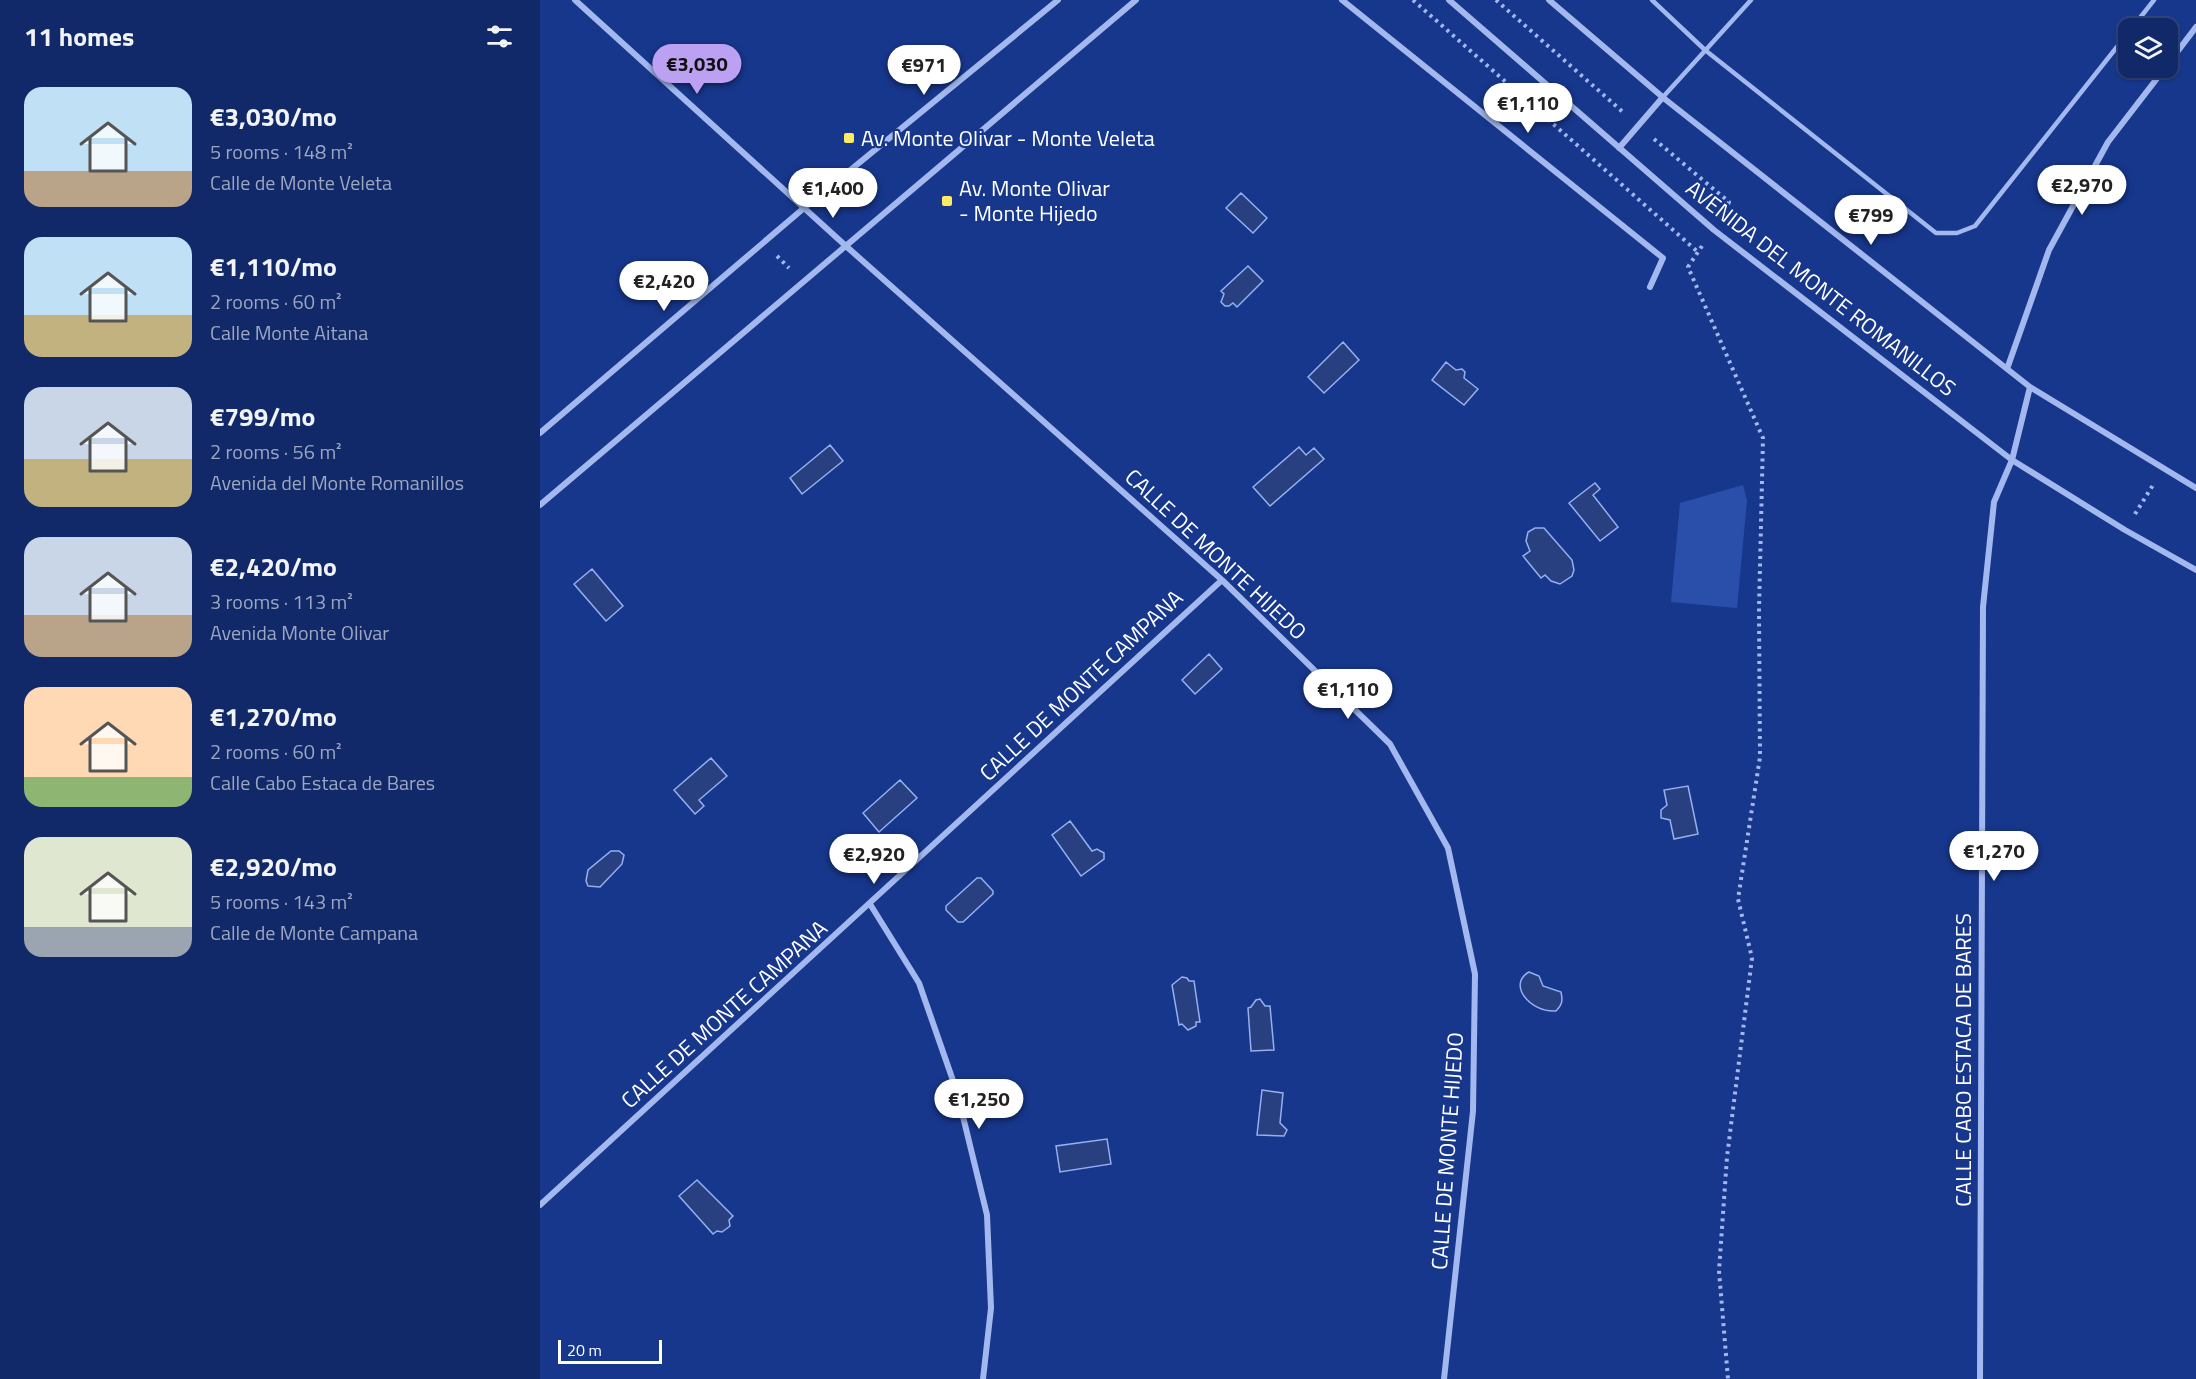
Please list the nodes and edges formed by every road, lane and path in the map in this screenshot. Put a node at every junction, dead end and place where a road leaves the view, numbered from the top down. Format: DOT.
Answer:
graph roads {
  1 [pos="575,0"];
  2 [pos="1058,0"];
  3 [pos="1136,0"];
  4 [pos="1342,0"];
  5 [pos="1413,0"];
  6 [pos="1449,0"];
  7 [pos="1497,0"];
  8 [pos="1549,0"];
  9 [pos="1652,0"];
  10 [pos="1751,0"];
  11 [pos="2154,0"];
  12 [pos="2140,18"];
  13 [pos="2196,27"];
  14 [pos="2118,46"];
  15 [pos="1705,50"];
  16 [pos="2178,50"];
  17 [pos="2157,78"];
  18 [pos="1663,96"];
  19 [pos="1638,126"];
  20 [pos="1619,148"];
  21 [pos="846,176"];
  22 [pos="804,208"];
  23 [pos="883,216"];
  24 [pos="1714,230"];
  25 [pos="764,243"];
  26 [pos="847,247"];
  27 [pos="1698,252"];
  28 [pos="804,284"];
  29 [pos="1650,287"];
  30 [pos="2007,369"];
  31 [pos="2030,387"];
  32 [pos="540,433"];
  33 [pos="2012,460"];
  34 [pos="2163,469"];
  35 [pos="2196,488"];
  36 [pos="540,506"];
  37 [pos="2125,530"];
  38 [pos="2196,570"];
  39 [pos="1222,580"];
  40 [pos="870,904"];
  41 [pos="540,1205"];
  42 [pos="984,1379"];
  43 [pos="1444,1379"];
  44 [pos="1728,1379"];
  45 [pos="1980,1379"];
  1 -- 22 [label="street, CALLE DE MONTE HIJEDO"];
  2 -- 21 [label="street"];
  3 -- 23 [label="street"];
  4 -- 29 [label="street"];
  5 -- 27 [label="path"];
  6 -- 20 [label="street, AVENIDA DEL MONTE ROMANILLOS"];
  7 -- 19 [label="path"];
  8 -- 18 [label="street"];
  9 -- 15 [label="lane"];
  10 -- 15 [label="lane"];
  11 -- 12 [label="lane"];
  13 -- 16 [label="street"];
  14 -- 15 [label="lane"];
  15 -- 18 [label="lane"];
  17 -- 30 [label="street"];
  18 -- 19 [label="street"];
  18 -- 30 [label="street"];
  19 -- 20 [label="street"];
  19 -- 24 [label="path"];
  20 -- 24 [label="street, AVENIDA DEL MONTE ROMANILLOS"];
  21 -- 22 [label="street"];
  21 -- 23 [label="path"];
  22 -- 25 [label="street"];
  22 -- 26 [label="street, CALLE DE MONTE HIJEDO"];
  23 -- 26 [label="street"];
  24 -- 27 [label="path"];
  24 -- 33 [label="street, AVENIDA DEL MONTE ROMANILLOS"];
  25 -- 28 [label="path"];
  25 -- 32 [label="street"];
  26 -- 28 [label="street"];
  26 -- 39 [label="street, CALLE DE MONTE HIJEDO"];
  27 -- 44 [label="path"];
  28 -- 36 [label="street"];
  30 -- 31 [label="street"];
  31 -- 33 [label="street, CALLE CABO ESTACA DE BARES"];
  31 -- 34 [label="street"];
  33 -- 37 [label="street, AVENIDA DEL MONTE ROMANILLOS"];
  33 -- 45 [label="street, CALLE CABO ESTACA DE BARES"];
  34 -- 35 [label="street"];
  34 -- 37 [label="path"];
  37 -- 38 [label="street, AVENIDA DEL MONTE ROMANILLOS"];
  39 -- 40 [label="street, CALLE DE MONTE CAMPANA"];
  39 -- 43 [label="street, CALLE DE MONTE HIJEDO"];
  40 -- 41 [label="street, CALLE DE MONTE CAMPANA"];
  40 -- 42 [label="street"];
}
